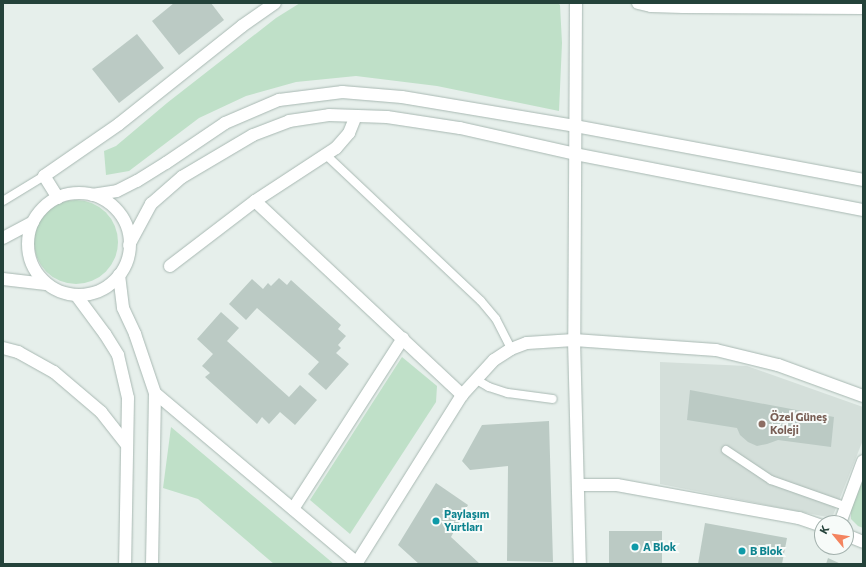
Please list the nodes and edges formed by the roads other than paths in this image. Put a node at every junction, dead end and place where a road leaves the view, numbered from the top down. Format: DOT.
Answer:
graph roads {
  1 [pos="275,3"];
  2 [pos="576,3"];
  3 [pos="638,3"];
  4 [pos="719,5"];
  5 [pos="863,8"];
  6 [pos="356,116"];
  7 [pos="575,126"];
  8 [pos="325,154"];
  9 [pos="575,154"];
  10 [pos="44,176"];
  11 [pos="863,180"];
  12 [pos="92,195"];
  13 [pos="58,198"];
  14 [pos="3,201"];
  15 [pos="255,201"];
  16 [pos="863,210"];
  17 [pos="33,222"];
  18 [pos="3,238"];
  19 [pos="129,245"];
  20 [pos="170,266"];
  21 [pos="119,275"];
  22 [pos="3,279"];
  23 [pos="46,284"];
  24 [pos="76,295"];
  25 [pos="403,338"];
  26 [pos="574,340"];
  27 [pos="3,348"];
  28 [pos="511,349"];
  29 [pos="475,379"];
  30 [pos="155,393"];
  31 [pos="462,395"];
  32 [pos="863,396"];
  33 [pos="553,399"];
  34 [pos="127,444"];
  35 [pos="726,450"];
  36 [pos="863,461"];
  37 [pos="578,484"];
  38 [pos="845,506"];
  39 [pos="293,509"];
  40 [pos="842,515"];
  41 [pos="814,523"];
  42 [pos="125,564"];
  43 [pos="152,564"];
  44 [pos="357,564"];
  45 [pos="580,564"];
  1 -- 10 [label="street"];
  2 -- 7 [label="street"];
  3 -- 4 [label="street"];
  4 -- 5 [label="street"];
  6 -- 8 [label="street"];
  6 -- 9 [label="street"];
  6 -- 19 [label="street"];
  7 -- 9 [label="street"];
  7 -- 11 [label="street"];
  7 -- 12 [label="street"];
  8 -- 15 [label="street"];
  8 -- 28 [label="lane"];
  9 -- 16 [label="street"];
  9 -- 26 [label="street"];
  10 -- 13 [label="street"];
  10 -- 14 [label="lane"];
  12 -- 13 [label="street"];
  12 -- 19 [label="street"];
  13 -- 17 [label="street"];
  15 -- 20 [label="street"];
  15 -- 25 [label="street"];
  17 -- 18 [label="street"];
  17 -- 23 [label="street"];
  19 -- 21 [label="street"];
  21 -- 24 [label="street"];
  21 -- 30 [label="street"];
  22 -- 23 [label="street"];
  23 -- 24 [label="street"];
  24 -- 34 [label="street"];
  25 -- 31 [label="street"];
  25 -- 39 [label="street"];
  26 -- 28 [label="street"];
  26 -- 32 [label="street"];
  26 -- 37 [label="street"];
  27 -- 34 [label="street"];
  28 -- 29 [label="street"];
  29 -- 31 [label="street"];
  29 -- 33 [label="lane"];
  30 -- 39 [label="street"];
  30 -- 43 [label="street"];
  31 -- 44 [label="street"];
  34 -- 42 [label="street"];
  35 -- 38 [label="lane"];
  36 -- 38 [label="street"];
  37 -- 41 [label="street"];
  37 -- 45 [label="street"];
  38 -- 40 [label="street"];
  39 -- 44 [label="street"];
}
